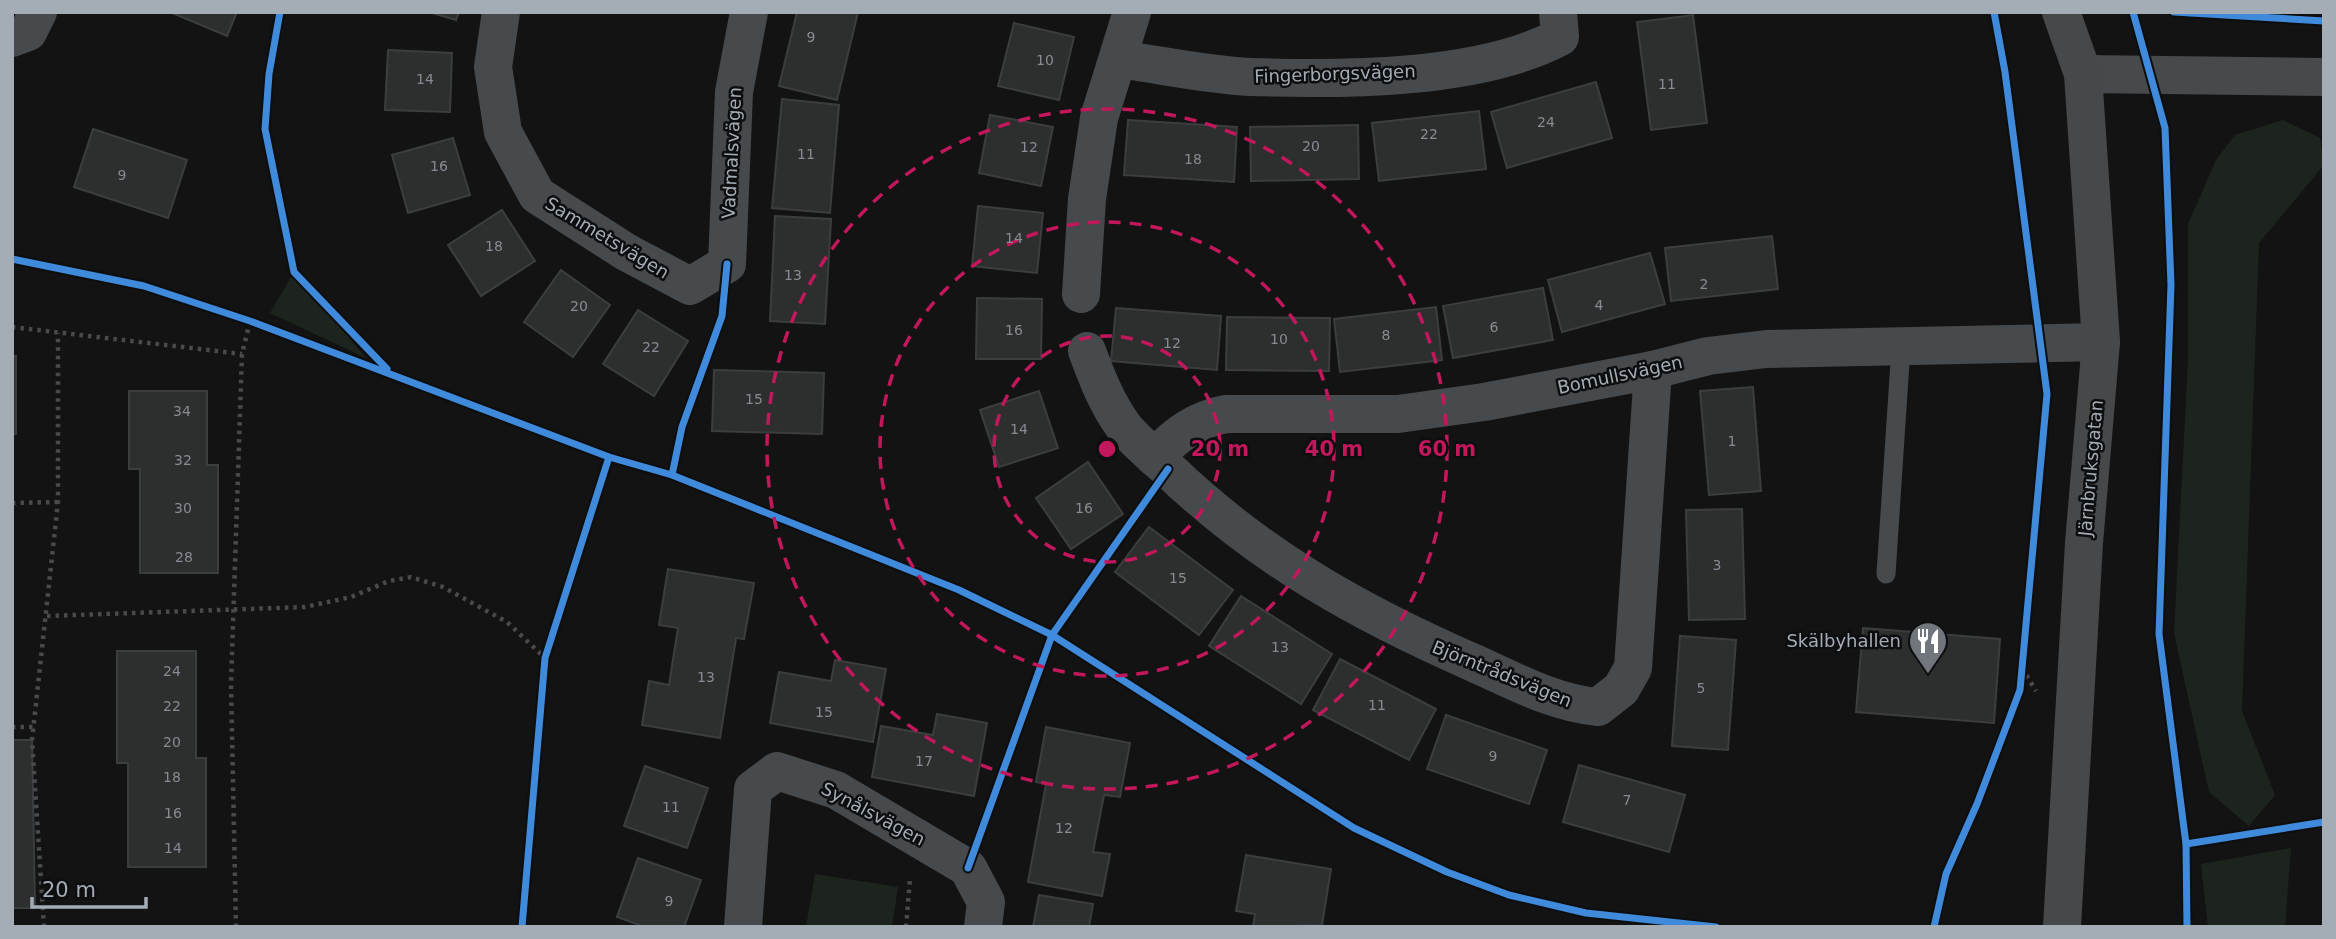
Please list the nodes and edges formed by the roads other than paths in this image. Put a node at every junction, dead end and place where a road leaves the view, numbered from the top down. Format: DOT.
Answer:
graph roads {
  1 [pos="38,12"];
  2 [pos="501,12"];
  3 [pos="749,12"];
  4 [pos="1132,12"];
  5 [pos="2061,12"];
  6 [pos="1553,28"];
  7 [pos="12,38"];
  8 [pos="1118,59"];
  9 [pos="2083,74"];
  10 [pos="2324,77"];
  11 [pos="700,280"];
  12 [pos="1082,295"];
  13 [pos="2101,342"];
  14 [pos="1901,347"];
  15 [pos="1087,351"];
  16 [pos="1653,370"];
  17 [pos="1154,457"];
  18 [pos="1886,574"];
  19 [pos="984,914"];
  20 [pos="743,927"];
  21 [pos="2062,927"];
  1 -- 7 [label="street"];
  2 -- 11 [label="street, Sammetsvägen"];
  3 -- 11 [label="street, Vadmalsvägen"];
  4 -- 8 [label="street"];
  5 -- 9 [label="street, Järnbruksgatan"];
  6 -- 8 [label="street, Fingerborgsvägen"];
  8 -- 12 [label="street"];
  9 -- 10 [label="street"];
  9 -- 13 [label="street, Järnbruksgatan"];
  13 -- 14 [label="street, Bomullsvägen"];
  13 -- 21 [label="street, Järnbruksgatan"];
  14 -- 16 [label="street, Bomullsvägen"];
  14 -- 18 [label="lane"];
  15 -- 17 [label="street"];
  16 -- 17 [label="street, Bomullsvägen"];
  16 -- 17 [label="street, Björntrådsvägen"];
  19 -- 20 [label="street, Synålsvägen"];
}
